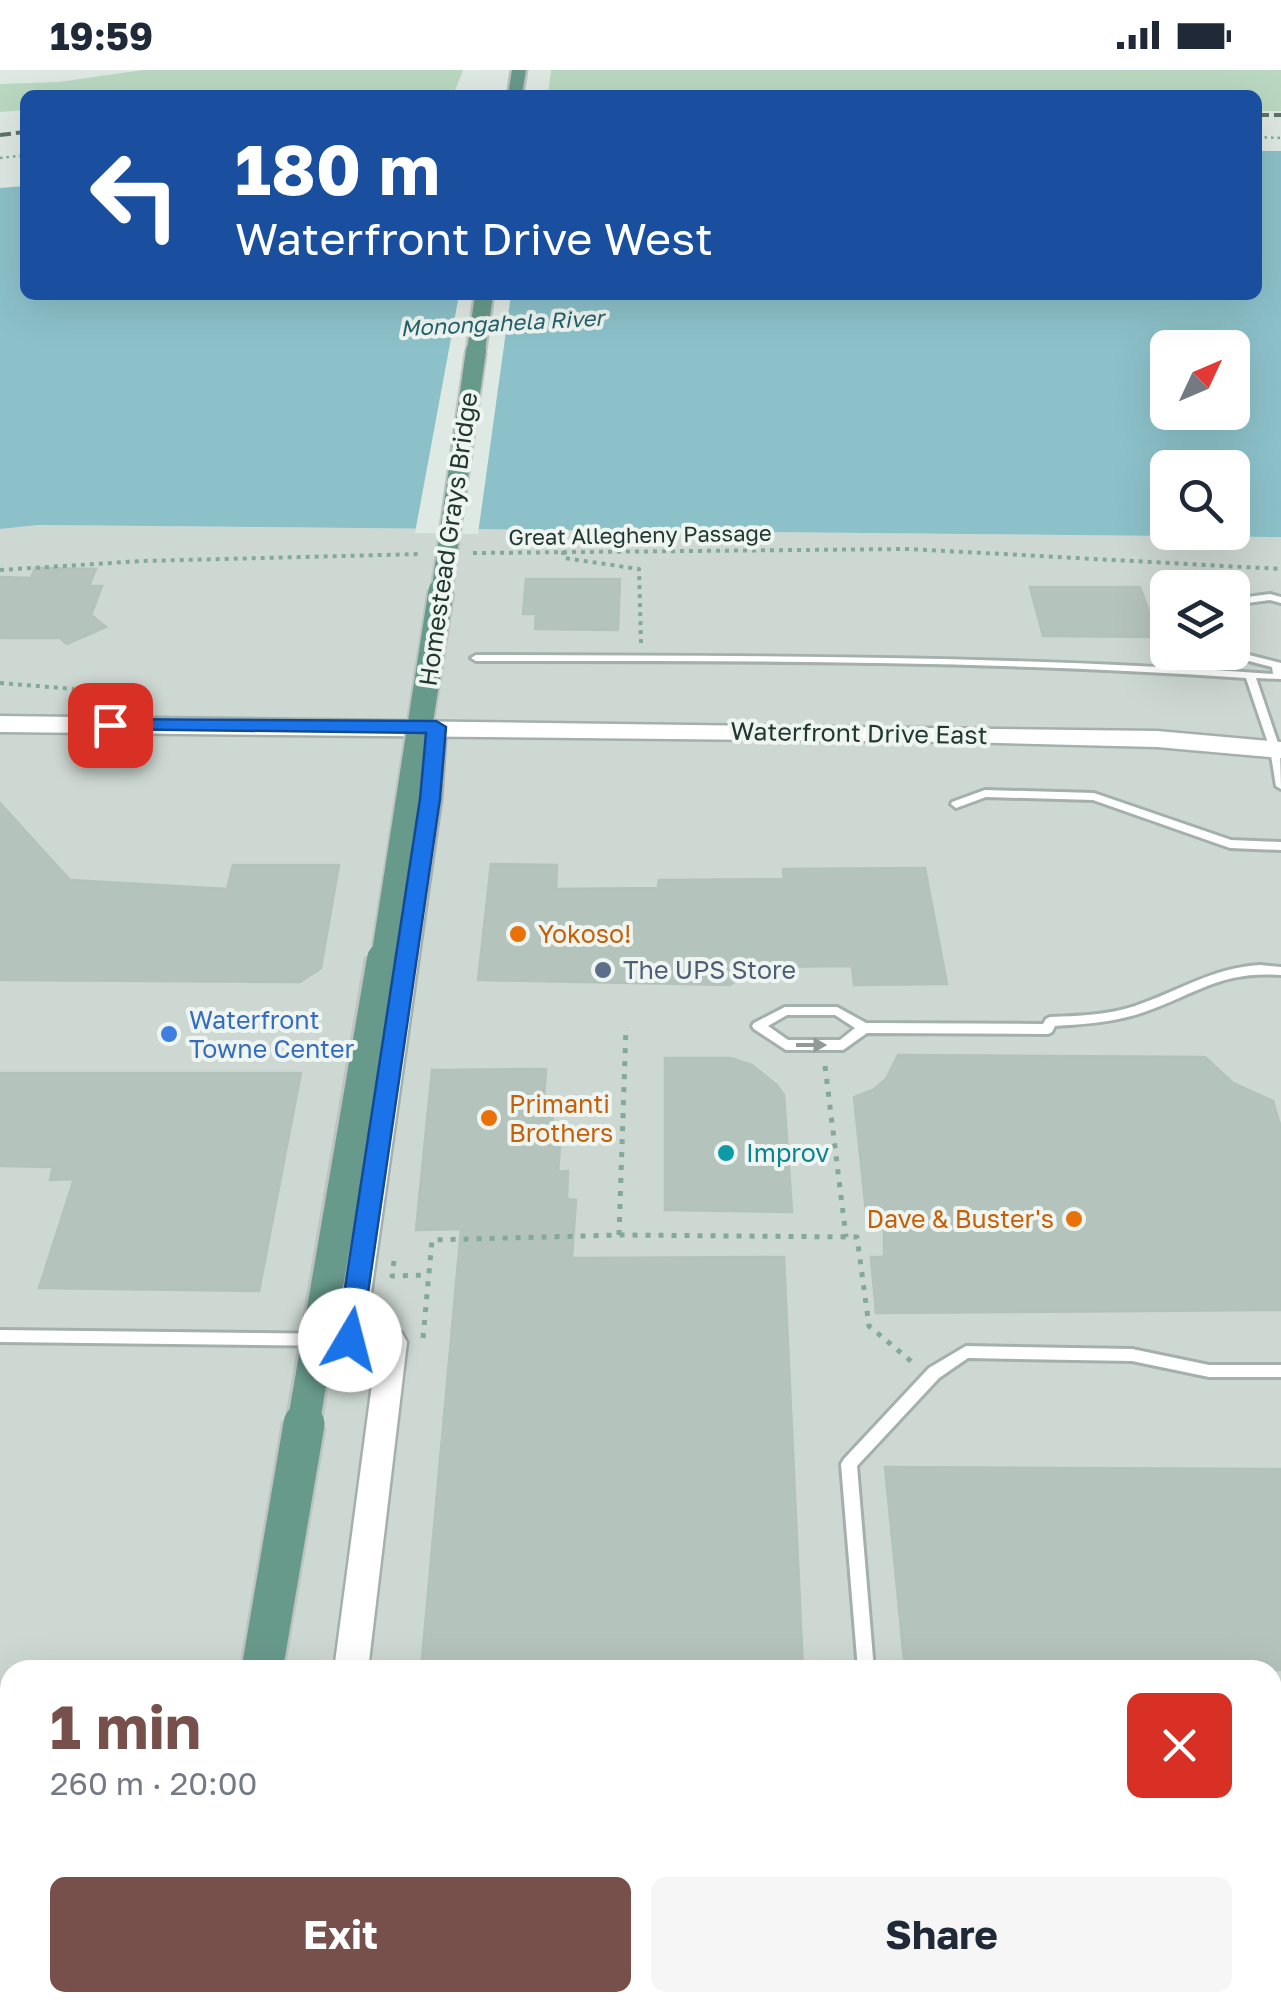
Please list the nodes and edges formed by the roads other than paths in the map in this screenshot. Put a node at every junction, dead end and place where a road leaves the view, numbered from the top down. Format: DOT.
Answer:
graph roads {
  1 [pos="483,300"];
  2 [pos="1250,598"];
  3 [pos="1281,600"];
  4 [pos="476,658"];
  5 [pos="1250,659"];
  6 [pos="1279,672"];
  7 [pos="1250,675"];
  8 [pos="0,724"];
  9 [pos="436,727"];
  10 [pos="1278,749"];
  11 [pos="1281,786"];
  12 [pos="956,804"];
  13 [pos="1281,846"];
  14 [pos="1281,971"];
  15 [pos="864,1028"];
  16 [pos="0,1336"];
  17 [pos="350,1340"];
  18 [pos="1281,1370"];
  19 [pos="264,1660"];
  20 [pos="353,1660"];
  21 [pos="865,1660"];
  1 -- 19 [label="main road, Homestead Grays Bridge, bridge"];
  2 -- 3 [label="lane"];
  4 -- 7 [label="lane"];
  5 -- 6 [label="lane"];
  6 -- 7 [label="lane"];
  7 -- 10 [label="lane"];
  8 -- 9 [label="street, Waterfront Drive East"];
  9 -- 10 [label="street, Waterfront Drive East"];
  9 -- 17 [label="street"];
  10 -- 11 [label="lane"];
  12 -- 13 [label="lane"];
  14 -- 15 [label="lane"];
  15 -- 15 [label="lane, one-way"];
  16 -- 17 [label="lane"];
  17 -- 20 [label="street"];
  18 -- 21 [label="lane"];
}
